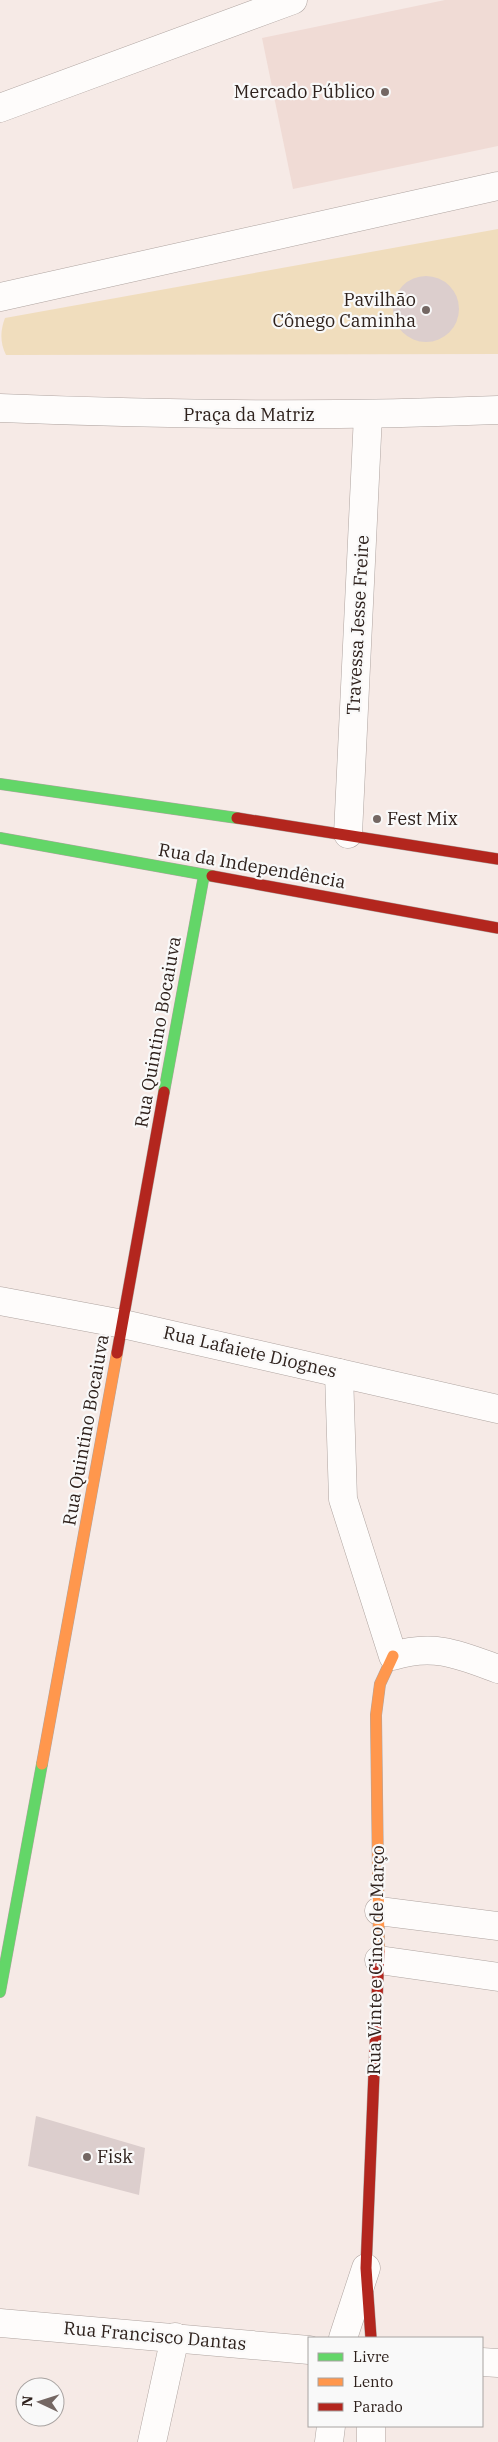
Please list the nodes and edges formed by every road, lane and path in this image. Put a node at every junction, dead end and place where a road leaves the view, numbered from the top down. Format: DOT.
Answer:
graph roads {
  1 [pos="293,0"];
  2 [pos="0,108"];
  3 [pos="498,186"];
  4 [pos="0,297"];
  5 [pos="0,408"];
  6 [pos="498,410"];
  7 [pos="368,415"];
  8 [pos="0,784"];
  9 [pos="348,834"];
  10 [pos="0,838"];
  11 [pos="498,859"];
  12 [pos="204,875"];
  13 [pos="498,928"];
  14 [pos="0,1301"];
  15 [pos="124,1324"];
  16 [pos="339,1372"];
  17 [pos="498,1409"];
  18 [pos="393,1656"];
  19 [pos="498,1669"];
  20 [pos="378,1910"];
  21 [pos="498,1926"];
  22 [pos="379,1960"];
  23 [pos="498,1977"];
  24 [pos="0,1992"];
  25 [pos="366,2268"];
  26 [pos="0,2323"];
  27 [pos="175,2337"];
  28 [pos="342,2337"];
  29 [pos="371,2337"];
  30 [pos="308,2350"];
  31 [pos="483,2362"];
  32 [pos="498,2363"];
  33 [pos="331,2427"];
  34 [pos="371,2427"];
  35 [pos="152,2442"];
  36 [pos="329,2442"];
  37 [pos="371,2442"];
  1 -- 2 [label="street"];
  3 -- 4 [label="street"];
  5 -- 7 [label="street, Praça da Matriz"];
  6 -- 7 [label="street, Praça da Matriz"];
  7 -- 9 [label="street, Travessa Jesse Freire"];
  8 -- 9 [label="main road"];
  9 -- 11 [label="main road"];
  10 -- 12 [label="main road, Rua da Independência"];
  12 -- 13 [label="main road, Rua da Independência"];
  12 -- 15 [label="main road, Rua Quintino Bocaiuva"];
  14 -- 15 [label="street, Rua Lafaiete Diognes"];
  15 -- 16 [label="street, Rua Lafaiete Diognes"];
  15 -- 24 [label="main road, Rua Quintino Bocaiuva"];
  16 -- 17 [label="street, Rua Lafaiete Diognes"];
  16 -- 18 [label="street"];
  18 -- 19 [label="street"];
  18 -- 20 [label="main road, Rua Vinte e Cinco de Março"];
  20 -- 21 [label="street"];
  20 -- 22 [label="main road, Rua Vinte e Cinco de Março"];
  22 -- 23 [label="street"];
  22 -- 25 [label="main road, Rua Vinte e Cinco de Março"];
  25 -- 28 [label="street, Rua Vinte e Cinco de Março"];
  25 -- 29 [label="main road, Rua Vinte e Cinco de Março"];
  26 -- 27 [label="street, Rua Francisco Dantas"];
  27 -- 30 [label="street, Rua Francisco Dantas"];
  27 -- 35 [label="street"];
  31 -- 32 [label="street"];
  33 -- 36 [label="street"];
  34 -- 37 [label="street"];
}
